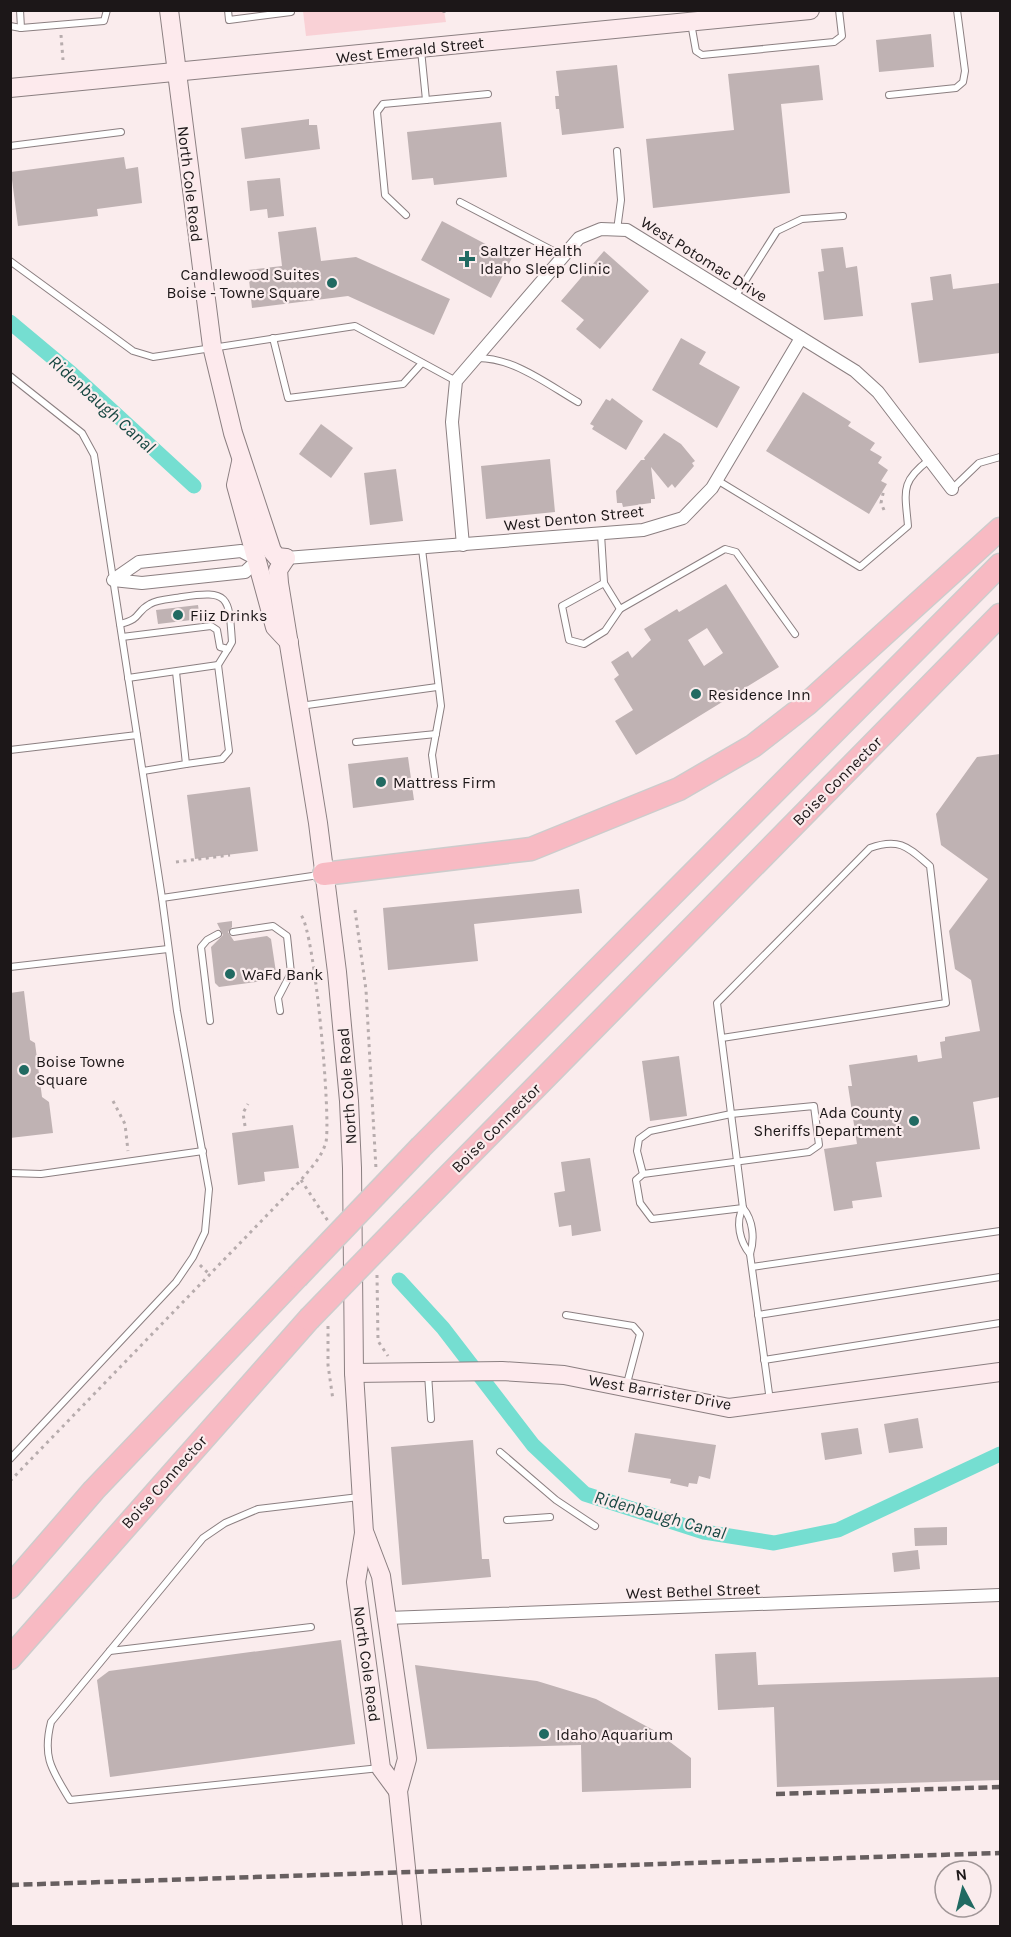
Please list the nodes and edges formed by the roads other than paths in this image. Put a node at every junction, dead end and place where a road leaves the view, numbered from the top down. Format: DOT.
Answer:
graph roads {
  1 [pos="20,10"];
  2 [pos="107,10"];
  3 [pos="169,10"];
  4 [pos="228,10"];
  5 [pos="810,10"];
  6 [pos="839,10"];
  7 [pos="957,10"];
  8 [pos="291,12"];
  9 [pos="691,23"];
  10 [pos="10,26"];
  11 [pos="21,28"];
  12 [pos="421,49"];
  13 [pos="175,73"];
  14 [pos="10,88"];
  15 [pos="488,94"];
  16 [pos="889,95"];
  17 [pos="426,100"];
  18 [pos="121,132"];
  19 [pos="10,146"];
  20 [pos="617,152"];
  21 [pos="460,202"];
  22 [pos="406,215"];
  23 [pos="843,216"];
  24 [pos="617,230"];
  25 [pos="563,256"];
  26 [pos="10,261"];
  27 [pos="735,297"];
  28 [pos="273,338"];
  29 [pos="801,338"];
  30 [pos="212,346"];
  31 [pos="477,358"];
  32 [pos="422,363"];
  33 [pos="10,376"];
  34 [pos="456,381"];
  35 [pos="578,402"];
  36 [pos="1000,457"];
  37 [pos="242,460"];
  38 [pos="929,460"];
  39 [pos="717,480"];
  40 [pos="952,489"];
  41 [pos="1000,529"];
  42 [pos="601,534"];
  43 [pos="462,545"];
  44 [pos="422,549"];
  45 [pos="286,558"];
  46 [pos="258,561"];
  47 [pos="1000,565"];
  48 [pos="113,580"];
  49 [pos="604,583"];
  50 [pos="620,609"];
  51 [pos="1000,615"];
  52 [pos="120,624"];
  53 [pos="795,634"];
  54 [pos="122,637"];
  55 [pos="290,643"];
  56 [pos="228,649"];
  57 [pos="218,665"];
  58 [pos="176,672"];
  59 [pos="128,678"];
  60 [pos="438,687"];
  61 [pos="300,706"];
  62 [pos="436,734"];
  63 [pos="137,735"];
  64 [pos="356,742"];
  65 [pos="10,750"];
  66 [pos="186,764"];
  67 [pos="143,771"];
  68 [pos="435,777"];
  69 [pos="324,874"];
  70 [pos="162,898"];
  71 [pos="233,932"];
  72 [pos="218,934"];
  73 [pos="168,949"];
  74 [pos="10,967"];
  75 [pos="280,1011"];
  76 [pos="210,1020"];
  77 [pos="722,1038"];
  78 [pos="731,1114"];
  79 [pos="204,1151"];
  80 [pos="737,1162"];
  81 [pos="10,1173"];
  82 [pos="643,1174"];
  83 [pos="743,1208"];
  84 [pos="1000,1231"];
  85 [pos="750,1254"];
  86 [pos="752,1267"];
  87 [pos="1000,1277"];
  88 [pos="566,1315"];
  89 [pos="758,1315"];
  90 [pos="1000,1323"];
  91 [pos="764,1360"];
  92 [pos="1000,1372"];
  93 [pos="428,1373"];
  94 [pos="354,1374"];
  95 [pos="626,1387"];
  96 [pos="770,1403"];
  97 [pos="431,1419"];
  98 [pos="500,1452"];
  99 [pos="10,1459"];
  100 [pos="361,1497"];
  101 [pos="550,1517"];
  102 [pos="507,1520"];
  103 [pos="595,1526"];
  104 [pos="364,1533"];
  105 [pos="10,1587"];
  106 [pos="1000,1595"];
  107 [pos="387,1618"];
  108 [pos="312,1627"];
  109 [pos="110,1651"];
  110 [pos="10,1658"];
  111 [pos="381,1768"];
  112 [pos="398,1791"];
  113 [pos="412,1926"];
  1 -- 11 [label="lane"];
  2 -- 11 [label="lane"];
  3 -- 13 [label="main road, North Cole Road"];
  4 -- 8 [label="lane"];
  5 -- 9 [label="main road, West Emerald Street"];
  6 -- 9 [label="lane"];
  7 -- 16 [label="lane"];
  9 -- 12 [label="main road, West Emerald Street"];
  10 -- 11 [label="lane"];
  12 -- 13 [label="main road, West Emerald Street"];
  12 -- 17 [label="lane"];
  13 -- 14 [label="main road, West Emerald Street"];
  13 -- 30 [label="main road, North Cole Road"];
  15 -- 17 [label="lane"];
  17 -- 22 [label="lane"];
  18 -- 19 [label="lane"];
  20 -- 24 [label="lane"];
  21 -- 25 [label="lane"];
  23 -- 27 [label="lane"];
  24 -- 25 [label="street, West Potomac Drive"];
  24 -- 27 [label="street, West Potomac Drive"];
  25 -- 31 [label="street, West Potomac Drive"];
  26 -- 30 [label="lane"];
  27 -- 29 [label="street, West Potomac Drive"];
  28 -- 30 [label="lane"];
  28 -- 32 [label="lane"];
  28 -- 32 [label="lane"];
  29 -- 38 [label="street, West Potomac Drive"];
  29 -- 39 [label="street, West Denton Street"];
  30 -- 37 [label="main road, North Cole Road"];
  31 -- 34 [label="street, West Potomac Drive"];
  31 -- 35 [label="lane"];
  32 -- 34 [label="lane"];
  33 -- 48 [label="lane"];
  34 -- 43 [label="street"];
  36 -- 40 [label="lane"];
  37 -- 45 [label="main road, North Cole Road"];
  37 -- 46 [label="main road, North Cole Road"];
  38 -- 39 [label="lane"];
  38 -- 40 [label="street, West Potomac Drive"];
  39 -- 42 [label="street, West Denton Street"];
  41 -- 69 [label="highway"];
  42 -- 43 [label="street, West Denton Street"];
  42 -- 49 [label="lane"];
  43 -- 44 [label="street, West Denton Street"];
  44 -- 45 [label="street, West Denton Street"];
  44 -- 60 [label="lane"];
  45 -- 55 [label="main road, North Cole Road"];
  46 -- 48 [label="street"];
  46 -- 48 [label="street"];
  46 -- 55 [label="main road, North Cole Road"];
  47 -- 105 [label="highway, bridge"];
  48 -- 52 [label="lane"];
  49 -- 50 [label="lane"];
  49 -- 50 [label="lane"];
  50 -- 53 [label="lane"];
  51 -- 110 [label="highway, Boise Connector, bridge"];
  52 -- 54 [label="lane"];
  52 -- 56 [label="lane"];
  54 -- 56 [label="lane"];
  54 -- 59 [label="lane"];
  55 -- 61 [label="main road, North Cole Road"];
  56 -- 57 [label="lane"];
  57 -- 58 [label="lane"];
  57 -- 66 [label="lane"];
  58 -- 59 [label="lane"];
  58 -- 66 [label="lane"];
  59 -- 63 [label="lane"];
  60 -- 61 [label="lane"];
  60 -- 62 [label="lane"];
  61 -- 69 [label="main road, North Cole Road"];
  62 -- 64 [label="lane"];
  62 -- 68 [label="lane"];
  63 -- 65 [label="lane"];
  63 -- 67 [label="lane"];
  66 -- 67 [label="lane"];
  67 -- 70 [label="lane"];
  69 -- 70 [label="lane"];
  69 -- 94 [label="main road, North Cole Road"];
  70 -- 73 [label="lane"];
  71 -- 75 [label="lane"];
  72 -- 76 [label="lane"];
  73 -- 74 [label="lane"];
  73 -- 79 [label="lane"];
  77 -- 77 [label="lane"];
  77 -- 78 [label="lane"];
  78 -- 80 [label="lane"];
  78 -- 80 [label="lane"];
  78 -- 82 [label="lane"];
  79 -- 81 [label="lane"];
  79 -- 99 [label="lane"];
  80 -- 82 [label="lane"];
  80 -- 83 [label="lane"];
  82 -- 83 [label="lane"];
  83 -- 85 [label="lane"];
  83 -- 85 [label="lane"];
  84 -- 86 [label="lane"];
  85 -- 86 [label="lane"];
  86 -- 89 [label="lane"];
  87 -- 89 [label="lane"];
  88 -- 95 [label="lane"];
  89 -- 91 [label="lane"];
  90 -- 91 [label="lane"];
  91 -- 96 [label="lane"];
  92 -- 96 [label="main road, West Barrister Drive"];
  93 -- 94 [label="main road, West Barrister Drive"];
  93 -- 95 [label="main road, West Barrister Drive"];
  93 -- 97 [label="lane"];
  94 -- 100 [label="main road, North Cole Road"];
  95 -- 96 [label="main road, West Barrister Drive"];
  98 -- 103 [label="lane"];
  100 -- 104 [label="main road, North Cole Road"];
  100 -- 109 [label="lane"];
  101 -- 102 [label="lane"];
  104 -- 107 [label="main road, North Cole Road"];
  104 -- 111 [label="main road, North Cole Road"];
  106 -- 107 [label="street, West Bethel Street"];
  107 -- 112 [label="main road, North Cole Road"];
  108 -- 109 [label="lane"];
  109 -- 111 [label="lane"];
  111 -- 112 [label="main road, North Cole Road"];
  112 -- 113 [label="main road, North Cole Road"];
}
